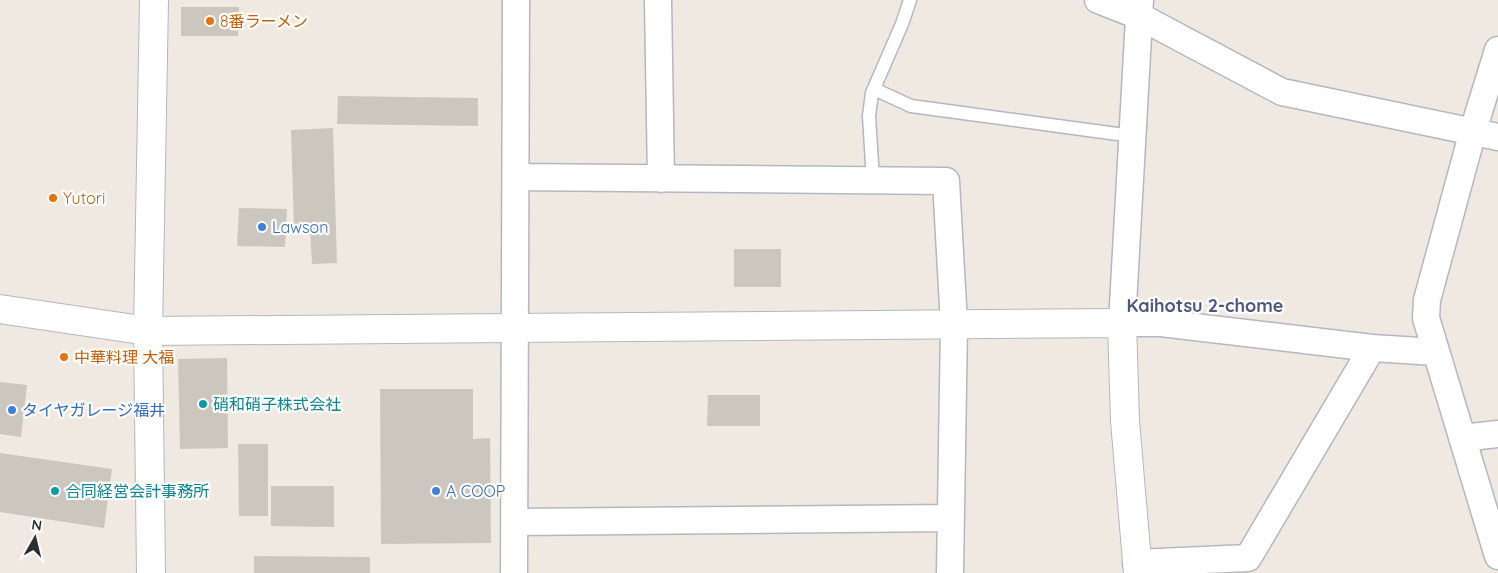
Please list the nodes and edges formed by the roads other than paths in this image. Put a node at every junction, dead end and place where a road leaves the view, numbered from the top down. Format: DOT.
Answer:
graph roads {
  1 [pos="154,0"];
  2 [pos="516,0"];
  3 [pos="658,0"];
  4 [pos="910,0"];
  5 [pos="1098,0"];
  6 [pos="1139,8"];
  7 [pos="1498,50"];
  8 [pos="874,89"];
  9 [pos="1473,131"];
  10 [pos="1132,136"];
  11 [pos="1498,138"];
  12 [pos="516,177"];
  13 [pos="661,178"];
  14 [pos="873,180"];
  15 [pos="0,309"];
  16 [pos="1122,323"];
  17 [pos="954,324"];
  18 [pos="516,328"];
  19 [pos="148,331"];
  20 [pos="1372,348"];
  21 [pos="1436,352"];
  22 [pos="1498,434"];
  23 [pos="1462,438"];
  24 [pos="951,518"];
  25 [pos="515,522"];
  26 [pos="1498,556"];
  27 [pos="1137,568"];
  28 [pos="151,573"];
  29 [pos="514,573"];
  30 [pos="950,573"];
  1 -- 19 [label="street"];
  2 -- 12 [label="street"];
  3 -- 13 [label="street"];
  4 -- 8 [label="lane"];
  5 -- 6 [label="street"];
  6 -- 9 [label="street"];
  6 -- 10 [label="street"];
  7 -- 9 [label="street"];
  8 -- 10 [label="lane"];
  8 -- 14 [label="lane"];
  9 -- 11 [label="street"];
  9 -- 21 [label="street"];
  10 -- 16 [label="street"];
  12 -- 13 [label="street"];
  12 -- 18 [label="street"];
  13 -- 14 [label="street"];
  14 -- 17 [label="street"];
  15 -- 19 [label="street"];
  16 -- 17 [label="street"];
  16 -- 20 [label="street"];
  16 -- 27 [label="street"];
  17 -- 18 [label="street"];
  17 -- 24 [label="street"];
  18 -- 19 [label="street"];
  18 -- 25 [label="street"];
  19 -- 28 [label="street"];
  20 -- 21 [label="street"];
  20 -- 27 [label="street"];
  21 -- 23 [label="street"];
  22 -- 23 [label="street"];
  23 -- 26 [label="street"];
  24 -- 25 [label="street"];
  24 -- 30 [label="street"];
  25 -- 29 [label="street"];
}
